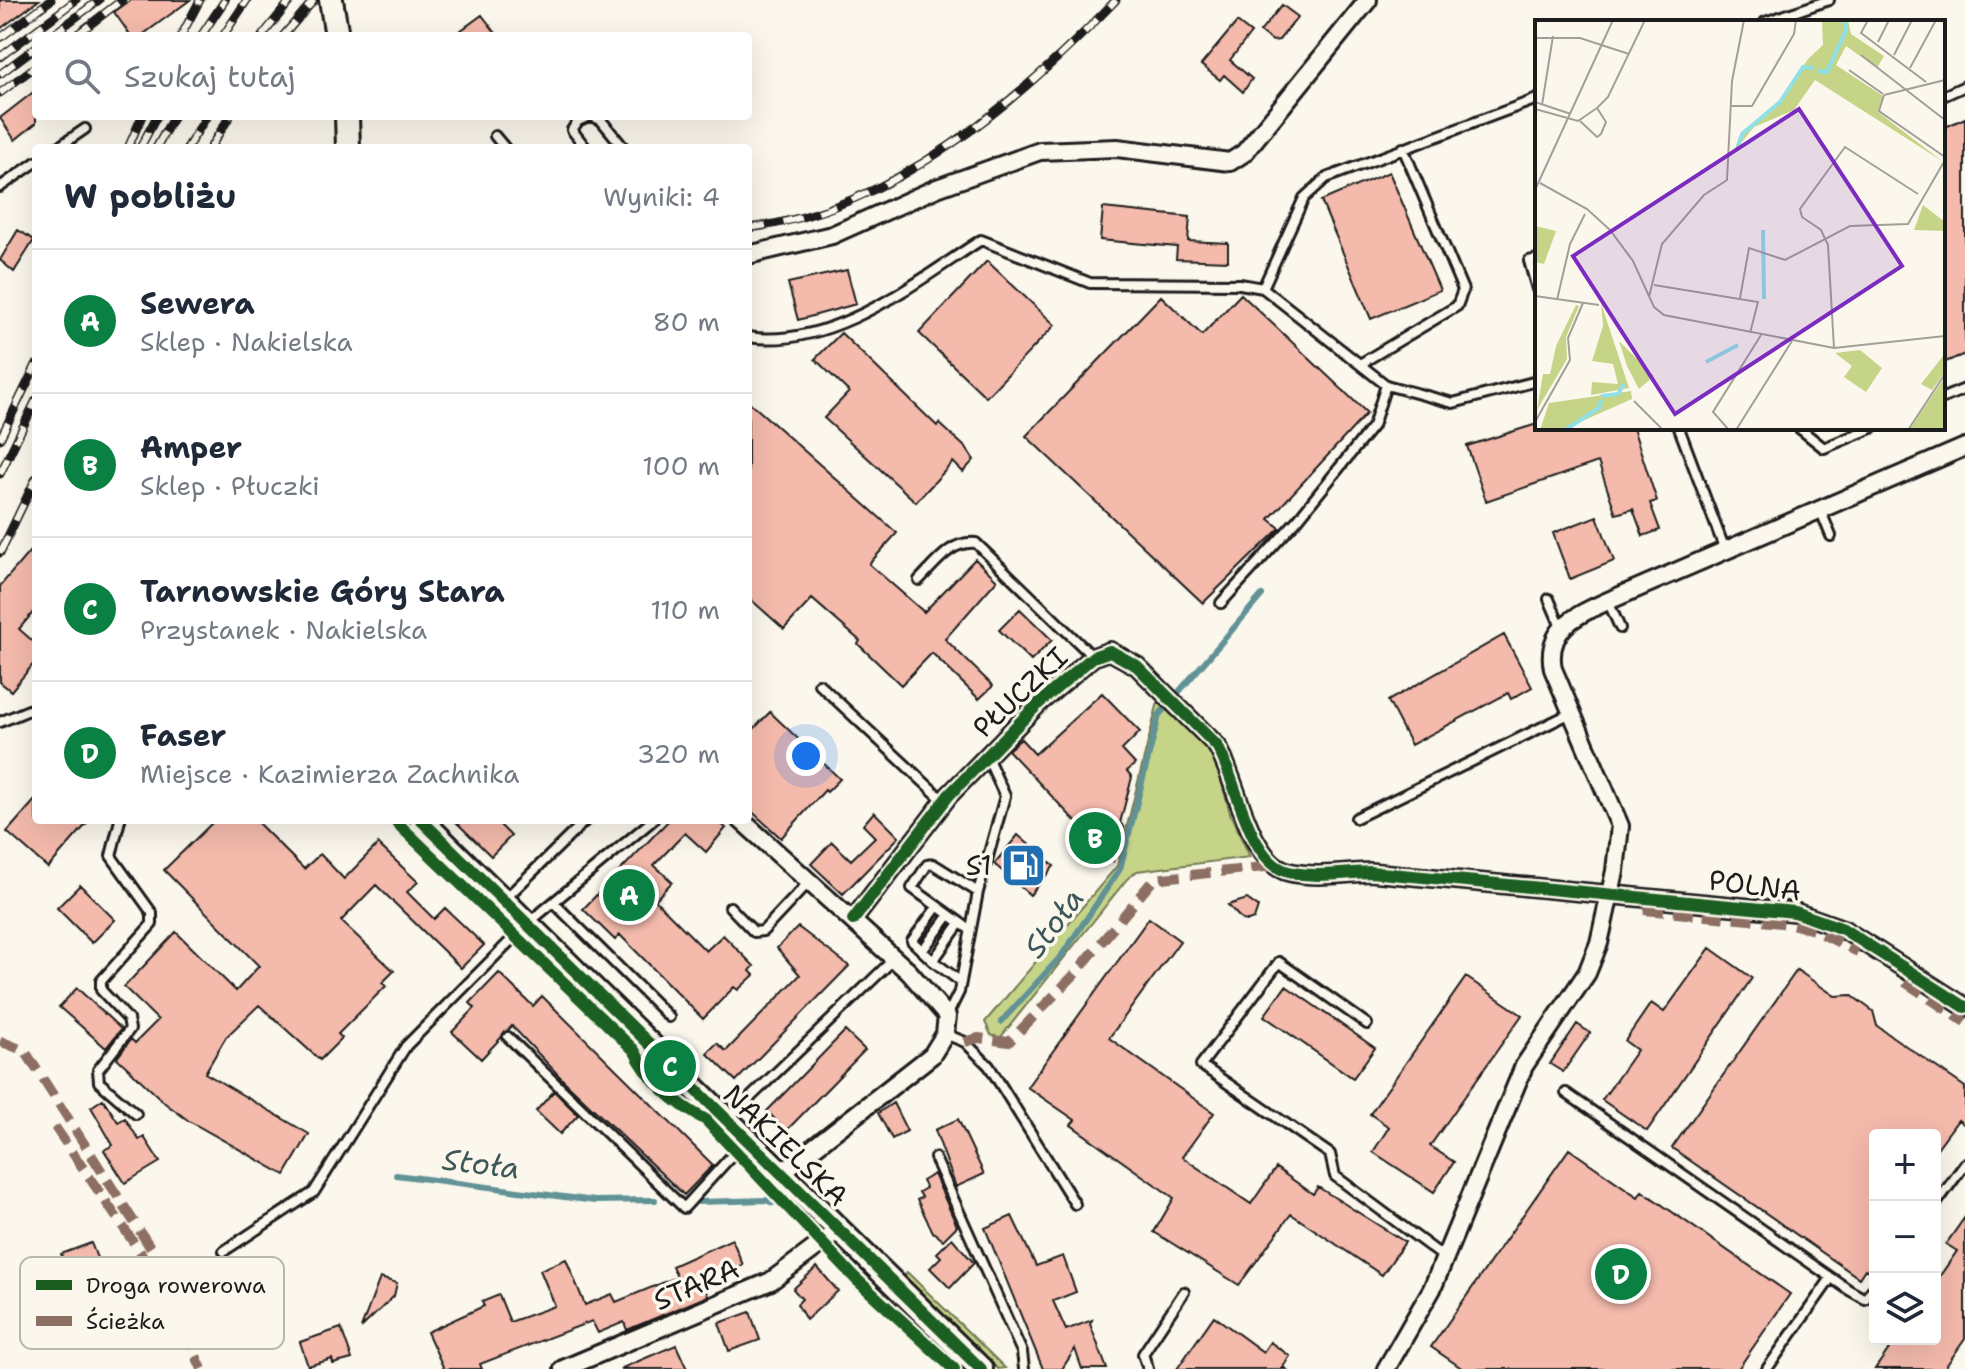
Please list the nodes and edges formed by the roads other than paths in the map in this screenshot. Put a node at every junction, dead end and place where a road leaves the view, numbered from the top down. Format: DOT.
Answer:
graph roads {
  1 [pos="331,0"];
  2 [pos="1368,0"];
  3 [pos="1829,0"];
  4 [pos="1771,20"];
  5 [pos="336,32"];
  6 [pos="1965,86"];
  7 [pos="1945,95"];
  8 [pos="1535,100"];
  9 [pos="347,120"];
  10 [pos="580,120"];
  11 [pos="601,120"];
  12 [pos="85,129"];
  13 [pos="495,136"];
  14 [pos="63,144"];
  15 [pos="348,144"];
  16 [pos="502,144"];
  17 [pos="583,144"];
  18 [pos="621,144"];
  19 [pos="1403,148"];
  20 [pos="32,165"];
  21 [pos="0,187"];
  22 [pos="752,254"];
  23 [pos="1535,260"];
  24 [pos="1535,282"];
  25 [pos="1263,288"];
  26 [pos="752,338"];
  27 [pos="1360,364"];
  28 [pos="1535,382"];
  29 [pos="1386,385"];
  30 [pos="1965,389"];
  31 [pos="1945,397"];
  32 [pos="1680,430"];
  33 [pos="1802,430"];
  34 [pos="1867,430"];
  35 [pos="1965,447"];
  36 [pos="1820,509"];
  37 [pos="1831,536"];
  38 [pos="1725,550"];
  39 [pos="919,580"];
  40 [pos="1549,599"];
  41 [pos="1608,601"];
  42 [pos="1221,603"];
  43 [pos="1561,627"];
  44 [pos="1620,628"];
  45 [pos="1093,657"];
  46 [pos="819,684"];
  47 [pos="32,709"];
  48 [pos="1571,713"];
  49 [pos="0,722"];
  50 [pos="987,756"];
  51 [pos="944,802"];
  52 [pos="1356,818"];
  53 [pos="119,824"];
  54 [pos="425,824"];
  55 [pos="578,824"];
  56 [pos="648,824"];
  57 [pos="745,824"];
  58 [pos="809,882"];
  59 [pos="978,892"];
  60 [pos="1609,895"];
  61 [pos="504,901"];
  62 [pos="555,904"];
  63 [pos="730,907"];
  64 [pos="937,907"];
  65 [pos="949,915"];
  66 [pos="853,920"];
  67 [pos="527,924"];
  68 [pos="965,926"];
  69 [pos="922,951"];
  70 [pos="894,959"];
  71 [pos="933,961"];
  72 [pos="961,982"];
  73 [pos="1965,1007"];
  74 [pos="947,1016"];
  75 [pos="669,1017"];
  76 [pos="1367,1024"];
  77 [pos="945,1034"];
  78 [pos="508,1037"];
  79 [pos="1566,1093"];
  80 [pos="136,1114"];
  81 [pos="727,1120"];
  82 [pos="746,1140"];
  83 [pos="935,1158"];
  84 [pos="1965,1164"];
  85 [pos="781,1173"];
  86 [pos="1938,1201"];
  87 [pos="1075,1204"];
  88 [pos="839,1230"];
  89 [pos="224,1251"];
  90 [pos="1445,1259"];
  91 [pos="1831,1278"];
  92 [pos="1184,1292"];
  93 [pos="1869,1294"];
  94 [pos="563,1369"];
  95 [pos="981,1369"];
  96 [pos="1024,1369"];
  97 [pos="1148,1369"];
  98 [pos="1386,1369"];
  99 [pos="1767,1369"];
  1 -- 5 [label="street"];
  2 -- 22 [label="street"];
  3 -- 4 [label="lane"];
  6 -- 7 [label="lane"];
  8 -- 19 [label="lane"];
  9 -- 15 [label="street"];
  10 -- 17 [label="lane"];
  11 -- 18 [label="lane"];
  12 -- 14 [label="lane"];
  13 -- 16 [label="lane"];
  19 -- 25 [label="lane"];
  19 -- 27 [label="lane"];
  20 -- 21 [label="lane"];
  23 -- 24 [label="lane"];
  25 -- 26 [label="lane"];
  25 -- 27 [label="lane"];
  27 -- 29 [label="lane"];
  28 -- 29 [label="lane"];
  29 -- 42 [label="lane"];
  30 -- 31 [label="lane"];
  32 -- 38 [label="lane"];
  33 -- 34 [label="lane"];
  35 -- 36 [label="street"];
  36 -- 37 [label="lane"];
  36 -- 38 [label="street"];
  38 -- 41 [label="street"];
  39 -- 45 [label="lane"];
  40 -- 43 [label="lane"];
  41 -- 43 [label="street"];
  41 -- 44 [label="lane"];
  43 -- 48 [label="street"];
  45 -- 50 [label="street, PŁUCZKI"];
  45 -- 60 [label="street, PŁUCZKI"];
  46 -- 51 [label="lane"];
  47 -- 49 [label="lane"];
  48 -- 52 [label="lane"];
  48 -- 60 [label="street"];
  50 -- 51 [label="street, PŁUCZKI"];
  50 -- 59 [label="lane"];
  51 -- 66 [label="street, PŁUCZKI"];
  53 -- 80 [label="lane"];
  54 -- 61 [label="street, NAKIELSKA"];
  55 -- 61 [label="lane"];
  56 -- 62 [label="lane"];
  57 -- 58 [label="street"];
  58 -- 63 [label="lane"];
  58 -- 66 [label="street"];
  59 -- 64 [label="lane"];
  59 -- 68 [label="lane"];
  60 -- 73 [label="street, POLNA"];
  60 -- 90 [label="street"];
  61 -- 67 [label="street, NAKIELSKA"];
  62 -- 67 [label="lane"];
  62 -- 75 [label="lane"];
  64 -- 65 [label="lane"];
  64 -- 69 [label="lane"];
  65 -- 68 [label="lane"];
  65 -- 69 [label="lane"];
  66 -- 70 [label="street"];
  67 -- 81 [label="street, NAKIELSKA"];
  67 -- 89 [label="lane"];
  68 -- 71 [label="lane"];
  68 -- 72 [label="lane"];
  69 -- 71 [label="lane"];
  70 -- 74 [label="street"];
  70 -- 81 [label="lane"];
  71 -- 72 [label="lane"];
  72 -- 74 [label="lane"];
  74 -- 77 [label="street"];
  76 -- 90 [label="lane"];
  77 -- 85 [label="street"];
  77 -- 87 [label="lane"];
  78 -- 82 [label="lane"];
  79 -- 91 [label="lane"];
  81 -- 82 [label="street, NAKIELSKA"];
  82 -- 85 [label="street, NAKIELSKA"];
  83 -- 96 [label="lane"];
  84 -- 86 [label="lane"];
  85 -- 88 [label="street, NAKIELSKA"];
  88 -- 94 [label="street, STARA"];
  88 -- 95 [label="street, NAKIELSKA"];
  90 -- 98 [label="street"];
  91 -- 93 [label="lane"];
  91 -- 99 [label="lane"];
  92 -- 97 [label="lane"];
}
